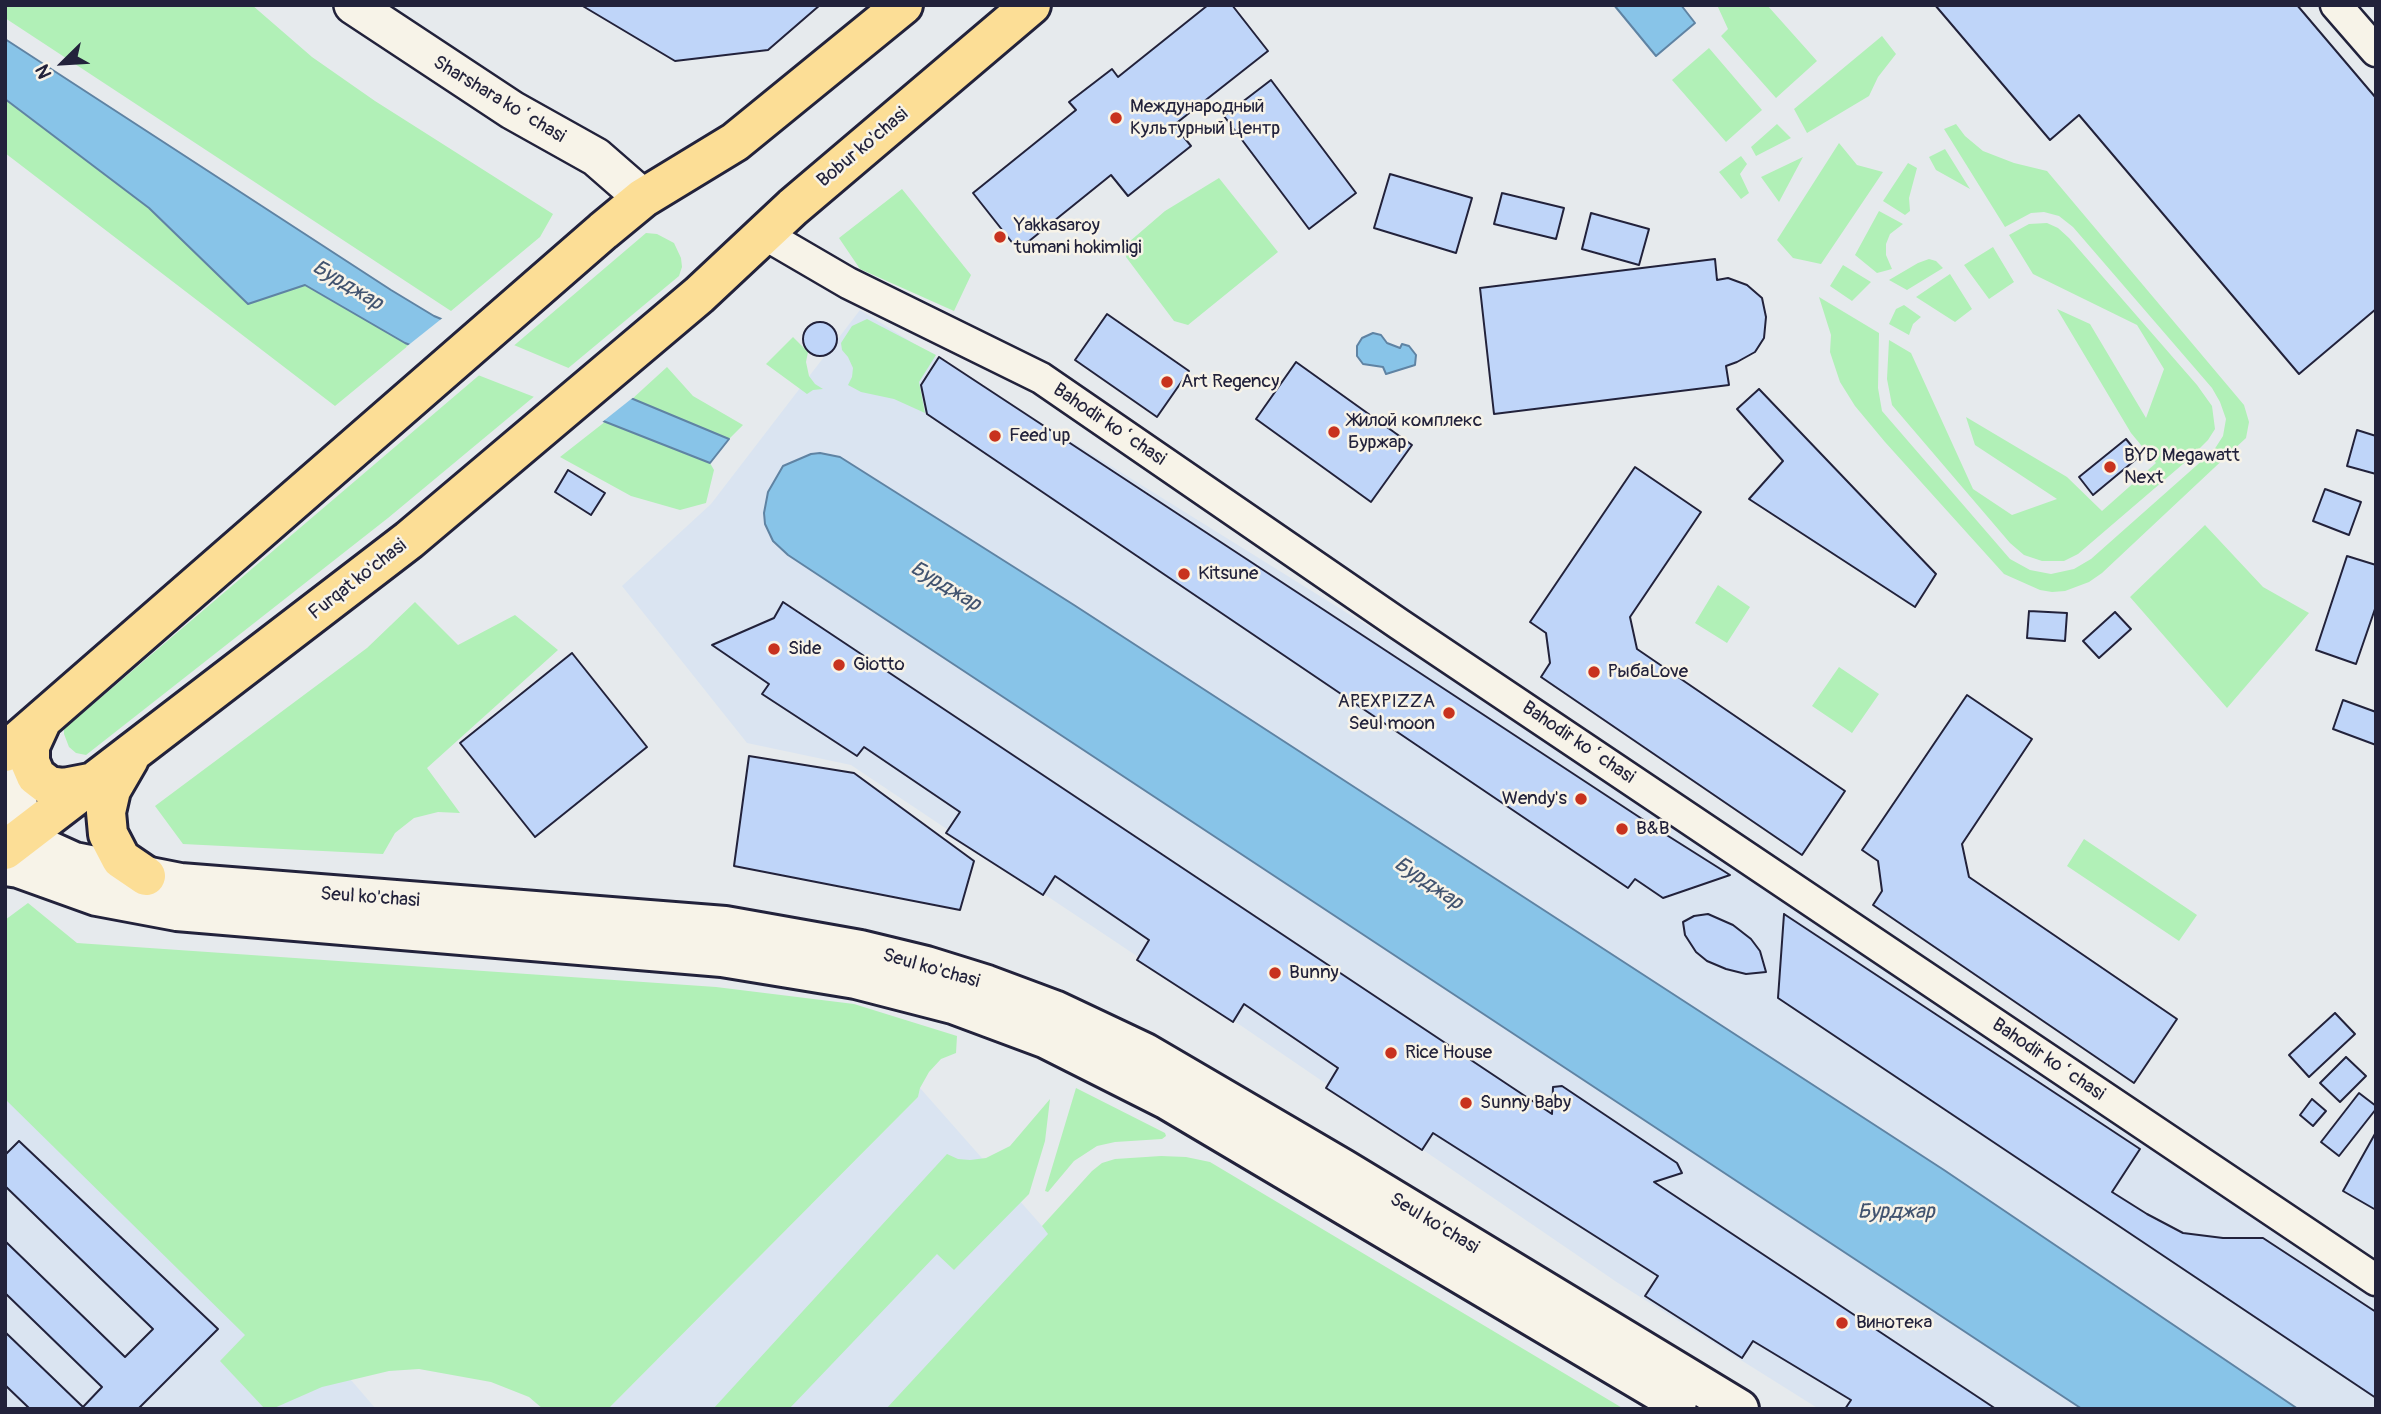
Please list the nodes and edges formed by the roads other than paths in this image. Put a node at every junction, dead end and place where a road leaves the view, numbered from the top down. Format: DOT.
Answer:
graph roads {
  1 [pos="353,5"];
  2 [pos="903,5"];
  3 [pos="1031,5"];
  4 [pos="2336,5"];
  5 [pos="2376,51"];
  6 [pos="643,198"];
  7 [pos="764,234"];
  8 [pos="699,295"];
  9 [pos="41,722"];
  10 [pos="5,752"];
  11 [pos="134,752"];
  12 [pos="95,782"];
  13 [pos="9,844"];
  14 [pos="146,876"];
  15 [pos="2376,1280"];
  16 [pos="1688,1409"];
  17 [pos="1739,1409"];
  1 -- 6 [label="street, Sharshara koʻchasi"];
  2 -- 6 [label="main road"];
  3 -- 7 [label="main road, Bobur ko'chasi"];
  4 -- 5 [label="street"];
  6 -- 9 [label="main road"];
  7 -- 8 [label="main road, Bobur ko'chasi"];
  7 -- 15 [label="street, Bahodir koʻchasi"];
  8 -- 11 [label="main road, Furqat ko'chasi"];
  9 -- 10 [label="main road"];
  9 -- 12 [label="main road"];
  9 -- 13 [label="main road"];
  11 -- 12 [label="main road, Furqat ko'chasi"];
  11 -- 14 [label="main road"];
  12 -- 13 [label="main road, Furqat ko'chasi"];
  13 -- 14 [label="main road, Seul ko'chasi"];
  13 -- 16 [label="main road, Seul ko'chasi"];
  14 -- 17 [label="main road, Seul ko'chasi"];
}
